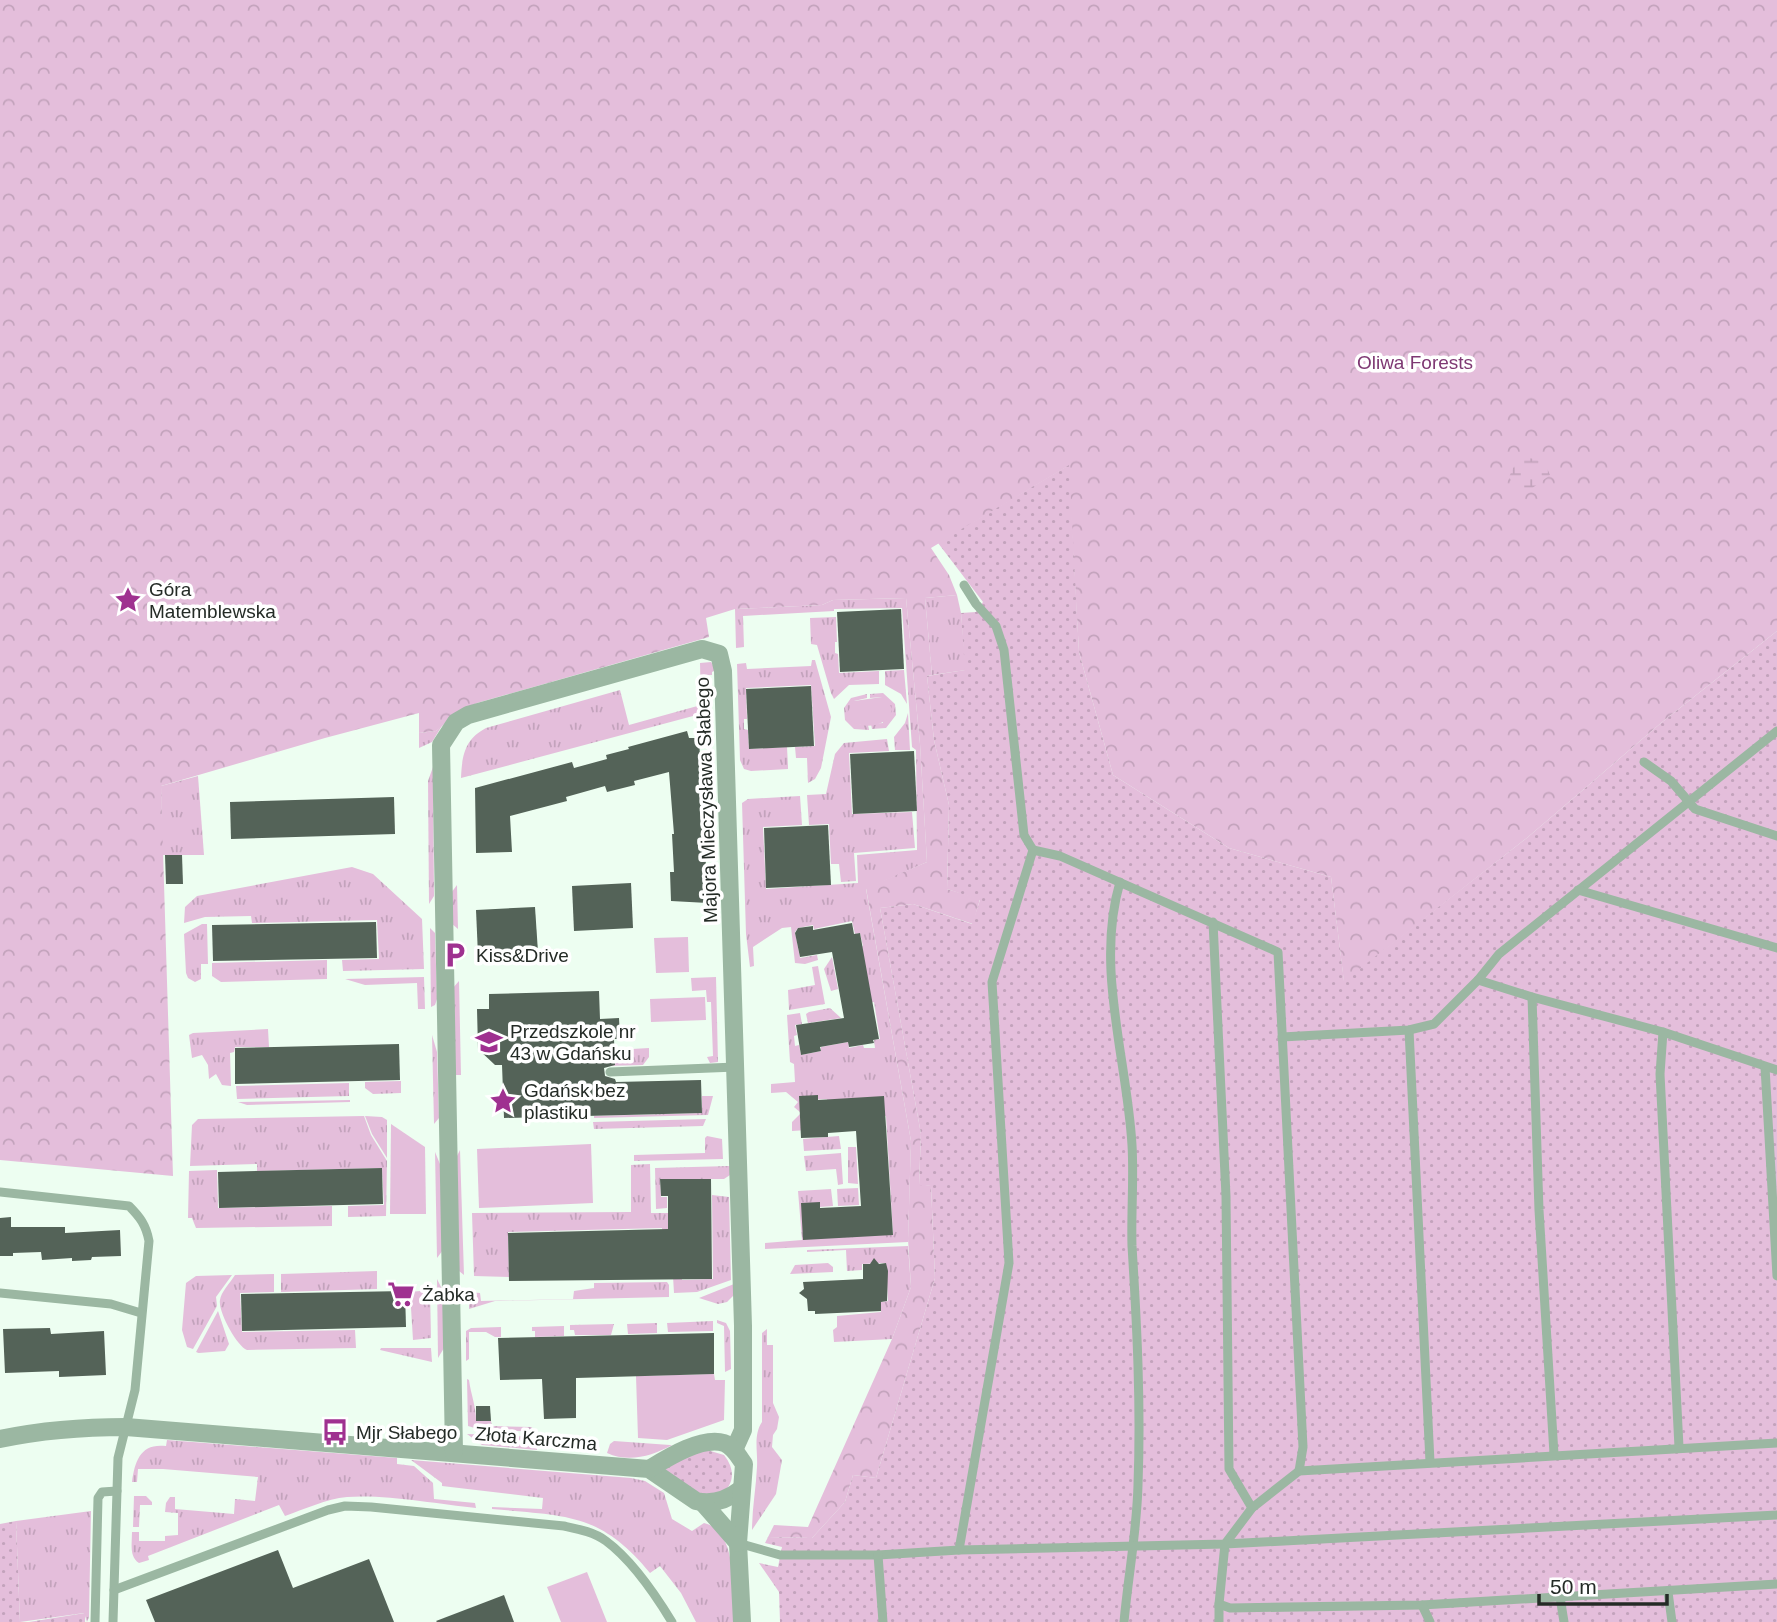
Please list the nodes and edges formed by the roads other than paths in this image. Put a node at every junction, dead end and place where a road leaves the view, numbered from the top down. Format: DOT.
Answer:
graph roads {
  1 [pos="964,585"];
  2 [pos="1777,731"];
  3 [pos="1644,762"];
  4 [pos="1689,800"];
  5 [pos="1777,836"];
  6 [pos="1033,850"];
  7 [pos="1120,882"];
  8 [pos="1578,890"];
  9 [pos="1213,922"];
  10 [pos="1777,948"];
  11 [pos="1478,979"];
  12 [pos="1532,998"];
  13 [pos="1409,1030"];
  14 [pos="1663,1032"];
  15 [pos="1282,1037"];
  16 [pos="736,1067"];
  17 [pos="1765,1067"];
  18 [pos="1777,1070"];
  19 [pos="610,1072"];
  20 [pos="0,1192"];
  21 [pos="1777,1276"];
  22 [pos="0,1293"];
  23 [pos="141,1313"];
  24 [pos="126,1427"];
  25 [pos="0,1439"];
  26 [pos="1777,1443"];
  27 [pos="1679,1447"];
  28 [pos="734,1450"];
  29 [pos="454,1452"];
  30 [pos="1555,1454"];
  31 [pos="1430,1462"];
  32 [pos="649,1469"];
  33 [pos="1299,1471"];
  34 [pos="740,1490"];
  35 [pos="117,1491"];
  36 [pos="704,1503"];
  37 [pos="1252,1508"];
  38 [pos="1777,1515"];
  39 [pos="738,1543"];
  40 [pos="1225,1544"];
  41 [pos="1132,1548"];
  42 [pos="959,1550"];
  43 [pos="878,1555"];
  44 [pos="1777,1584"];
  45 [pos="114,1590"];
  46 [pos="1668,1592"];
  47 [pos="1560,1597"];
  48 [pos="1219,1604"];
  49 [pos="1422,1605"];
  50 [pos="94,1622"];
  51 [pos="113,1622"];
  52 [pos="672,1622"];
  53 [pos="742,1622"];
  54 [pos="883,1622"];
  55 [pos="1124,1622"];
  56 [pos="1219,1622"];
  57 [pos="1430,1622"];
  58 [pos="1564,1622"];
  59 [pos="1672,1622"];
  1 -- 6 [label="lane"];
  2 -- 4 [label="lane"];
  3 -- 4 [label="lane"];
  4 -- 5 [label="lane"];
  4 -- 8 [label="lane"];
  6 -- 7 [label="lane"];
  6 -- 42 [label="lane"];
  7 -- 9 [label="lane"];
  7 -- 41 [label="lane"];
  8 -- 10 [label="lane"];
  8 -- 11 [label="lane"];
  9 -- 15 [label="lane"];
  9 -- 37 [label="lane"];
  11 -- 12 [label="lane"];
  11 -- 13 [label="lane"];
  12 -- 14 [label="lane"];
  12 -- 30 [label="lane"];
  13 -- 15 [label="lane"];
  13 -- 31 [label="lane"];
  14 -- 17 [label="lane"];
  14 -- 27 [label="lane"];
  15 -- 33 [label="lane"];
  16 -- 19 [label="lane"];
  16 -- 28 [label="street, Majora Mieczysława Słabego"];
  16 -- 29 [label="street, Majora Mieczysława Słabego"];
  17 -- 18 [label="lane"];
  17 -- 21 [label="lane"];
  20 -- 23 [label="lane"];
  22 -- 23 [label="lane"];
  23 -- 24 [label="lane"];
  24 -- 25 [label="street, Złota Karczma"];
  24 -- 29 [label="street, Złota Karczma"];
  24 -- 35 [label="lane"];
  26 -- 27 [label="lane"];
  27 -- 30 [label="lane"];
  28 -- 32 [label="street"];
  28 -- 34 [label="street"];
  29 -- 32 [label="street, Złota Karczma"];
  30 -- 31 [label="lane"];
  31 -- 33 [label="lane"];
  32 -- 36 [label="street, Złota Karczma"];
  33 -- 37 [label="lane"];
  34 -- 36 [label="street"];
  34 -- 39 [label="street"];
  35 -- 45 [label="lane"];
  35 -- 50 [label="lane"];
  36 -- 39 [label="street"];
  37 -- 40 [label="lane"];
  38 -- 40 [label="lane"];
  39 -- 43 [label="lane"];
  39 -- 53 [label="street"];
  40 -- 41 [label="lane"];
  40 -- 48 [label="lane"];
  41 -- 42 [label="lane"];
  41 -- 55 [label="lane"];
  42 -- 43 [label="lane"];
  43 -- 54 [label="lane"];
  44 -- 46 [label="lane"];
  45 -- 51 [label="lane"];
  45 -- 52 [label="lane"];
  46 -- 47 [label="lane"];
  46 -- 59 [label="lane"];
  47 -- 49 [label="lane"];
  47 -- 58 [label="lane"];
  48 -- 49 [label="lane"];
  48 -- 56 [label="lane"];
  49 -- 57 [label="lane"];
}
